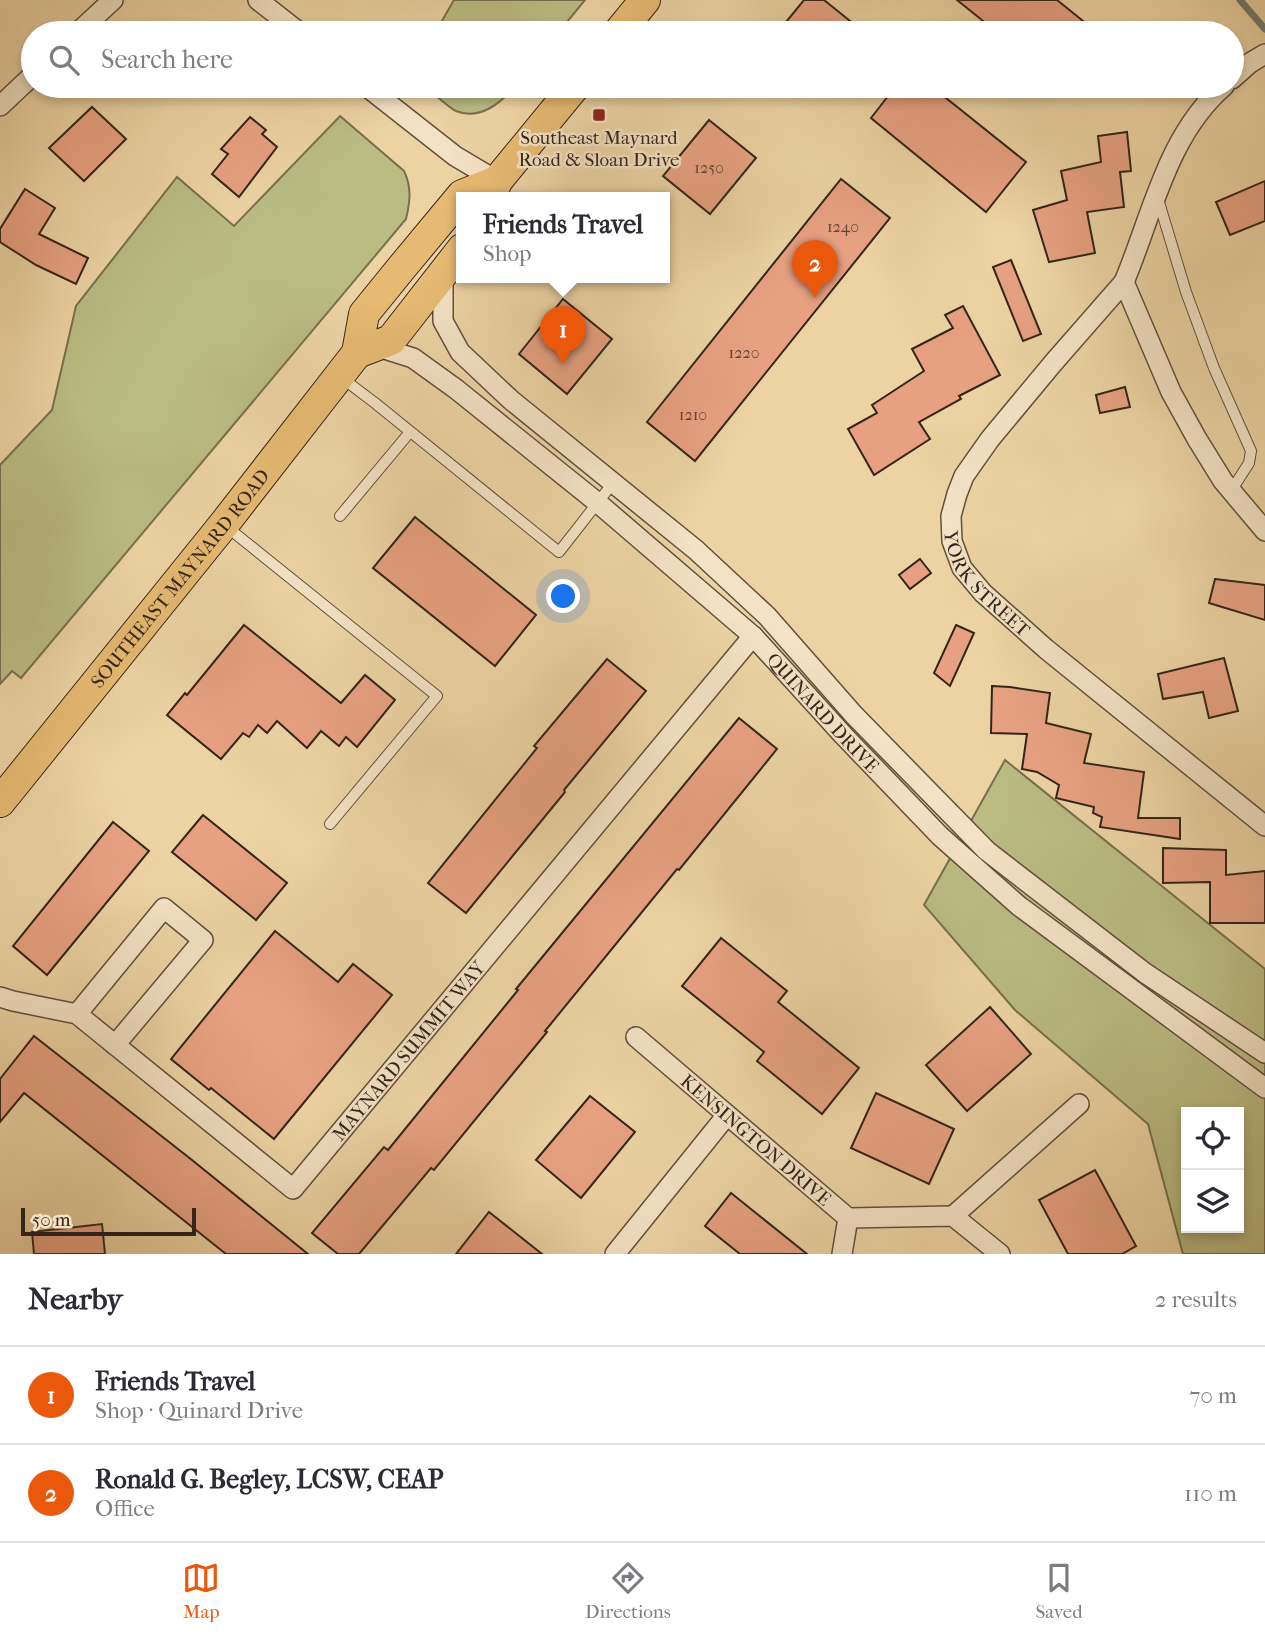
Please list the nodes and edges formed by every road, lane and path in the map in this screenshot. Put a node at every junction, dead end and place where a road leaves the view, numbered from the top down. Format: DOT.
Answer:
graph roads {
  1 [pos="113,0"];
  2 [pos="258,0"];
  3 [pos="645,0"];
  4 [pos="91,21"];
  5 [pos="285,21"];
  6 [pos="628,21"];
  7 [pos="1265,54"];
  8 [pos="1244,68"];
  9 [pos="21,86"];
  10 [pos="381,98"];
  11 [pos="566,98"];
  12 [pos="1213,98"];
  13 [pos="0,106"];
  14 [pos="494,189"];
  15 [pos="1157,196"];
  16 [pos="456,202"];
  17 [pos="456,255"];
  18 [pos="443,272"];
  19 [pos="1124,282"];
  20 [pos="366,350"];
  21 [pos="338,376"];
  22 [pos="410,432"];
  23 [pos="613,483"];
  24 [pos="1231,491"];
  25 [pos="598,503"];
  26 [pos="340,516"];
  27 [pos="224,524"];
  28 [pos="1265,531"];
  29 [pos="753,636"];
  30 [pos="0,802"];
  31 [pos="330,824"];
  32 [pos="1265,826"];
  33 [pos="0,997"];
  34 [pos="77,1014"];
  35 [pos="636,1037"];
  36 [pos="116,1045"];
  37 [pos="1265,1053"];
  38 [pos="1265,1088"];
  39 [pos="1079,1104"];
  40 [pos="727,1115"];
  41 [pos="953,1216"];
  42 [pos="848,1218"];
  43 [pos="615,1254"];
  44 [pos="842,1254"];
  45 [pos="1000,1254"];
  1 -- 4 [label="street"];
  2 -- 5 [label="street"];
  3 -- 6 [label="main road"];
  7 -- 8 [label="street"];
  9 -- 13 [label="street"];
  10 -- 14 [label="street"];
  11 -- 14 [label="main road, SOUTHEAST MAYNARD ROAD"];
  12 -- 15 [label="street, YORK STREET"];
  15 -- 19 [label="street, YORK STREET"];
  15 -- 24 [label="lane"];
  16 -- 20 [label="main road, SOUTHEAST MAYNARD ROAD"];
  17 -- 18 [label="main road, SOUTHEAST MAYNARD ROAD"];
  18 -- 20 [label="main road, SOUTHEAST MAYNARD ROAD"];
  18 -- 23 [label="street, QUINARD DRIVE"];
  19 -- 24 [label="street"];
  19 -- 32 [label="street, YORK STREET"];
  20 -- 21 [label="main road, SOUTHEAST MAYNARD ROAD"];
  20 -- 25 [label="street, QUINARD DRIVE"];
  21 -- 22 [label="lane"];
  21 -- 27 [label="main road, SOUTHEAST MAYNARD ROAD"];
  22 -- 25 [label="lane"];
  22 -- 26 [label="lane"];
  23 -- 25 [label="lane"];
  23 -- 37 [label="street, QUINARD DRIVE"];
  24 -- 28 [label="street"];
  25 -- 29 [label="street, QUINARD DRIVE"];
  27 -- 30 [label="main road, SOUTHEAST MAYNARD ROAD"];
  27 -- 31 [label="lane"];
  29 -- 36 [label="street, MAYNARD SUMMIT WAY"];
  29 -- 38 [label="street, QUINARD DRIVE"];
  33 -- 34 [label="street, MAYNARD SUMMIT WAY"];
  34 -- 36 [label="street, MAYNARD SUMMIT WAY"];
  34 -- 36 [label="street"];
  35 -- 40 [label="street, KENSINGTON DRIVE"];
  39 -- 41 [label="street"];
  40 -- 42 [label="street, KENSINGTON DRIVE"];
  40 -- 43 [label="street"];
  41 -- 42 [label="street"];
  41 -- 45 [label="street"];
  42 -- 44 [label="street, KENSINGTON DRIVE"];
}
